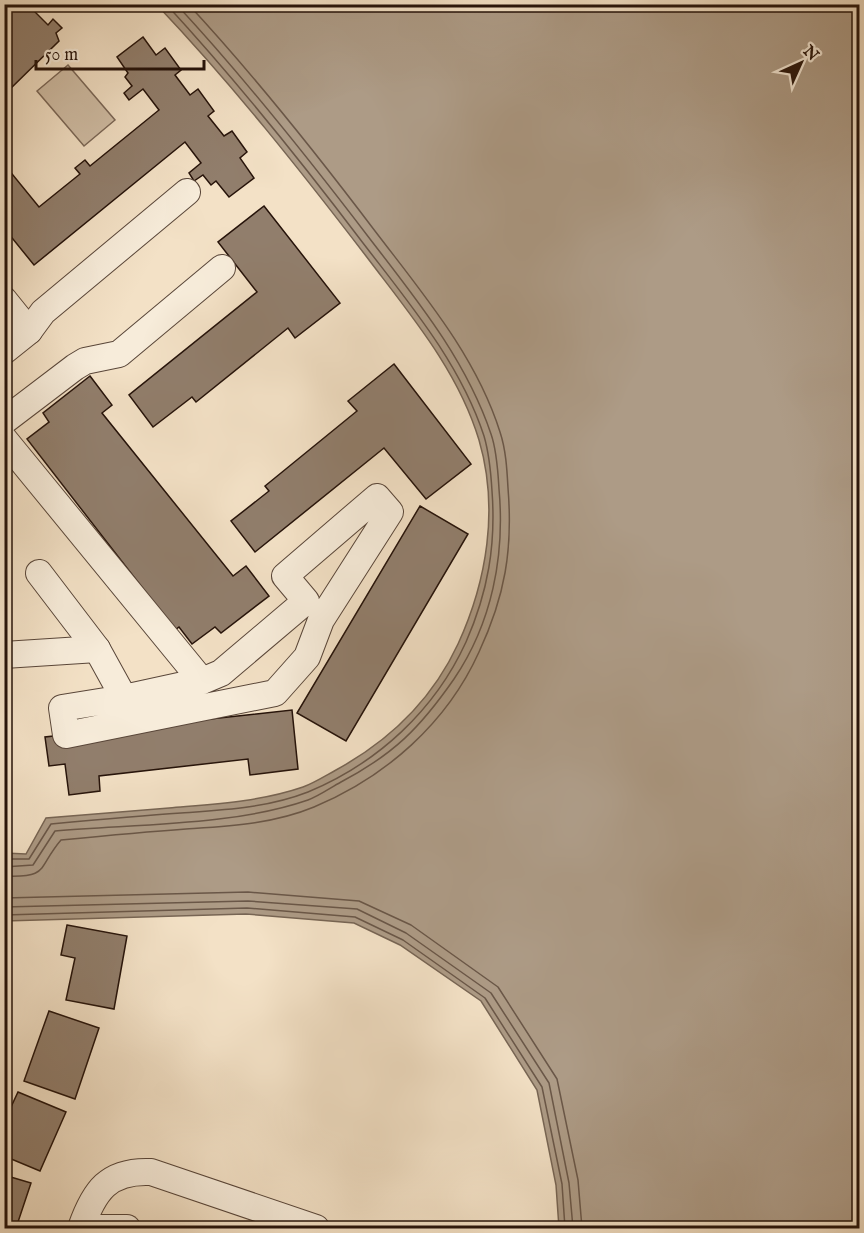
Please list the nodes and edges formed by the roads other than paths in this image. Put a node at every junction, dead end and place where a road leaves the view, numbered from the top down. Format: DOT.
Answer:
graph roads {
  1 [pos="187,192"];
  2 [pos="222,268"];
  3 [pos="4,300"];
  4 [pos="29,331"];
  5 [pos="4,351"];
  6 [pos="4,421"];
  7 [pos="4,439"];
  8 [pos="39,573"];
  9 [pos="97,649"];
  10 [pos="4,655"];
  11 [pos="202,681"];
  12 [pos="124,698"];
  13 [pos="81,1228"];
  14 [pos="100,1228"];
  15 [pos="127,1228"];
  16 [pos="316,1228"];
  1 -- 4 [label="lane"];
  2 -- 6 [label="lane"];
  3 -- 4 [label="lane"];
  4 -- 5 [label="lane"];
  7 -- 11 [label="lane"];
  8 -- 9 [label="lane"];
  9 -- 10 [label="lane"];
  9 -- 12 [label="lane"];
  11 -- 12 [label="lane"];
  11 -- 12 [label="lane"];
  13 -- 16 [label="lane"];
  14 -- 15 [label="lane"];
}
